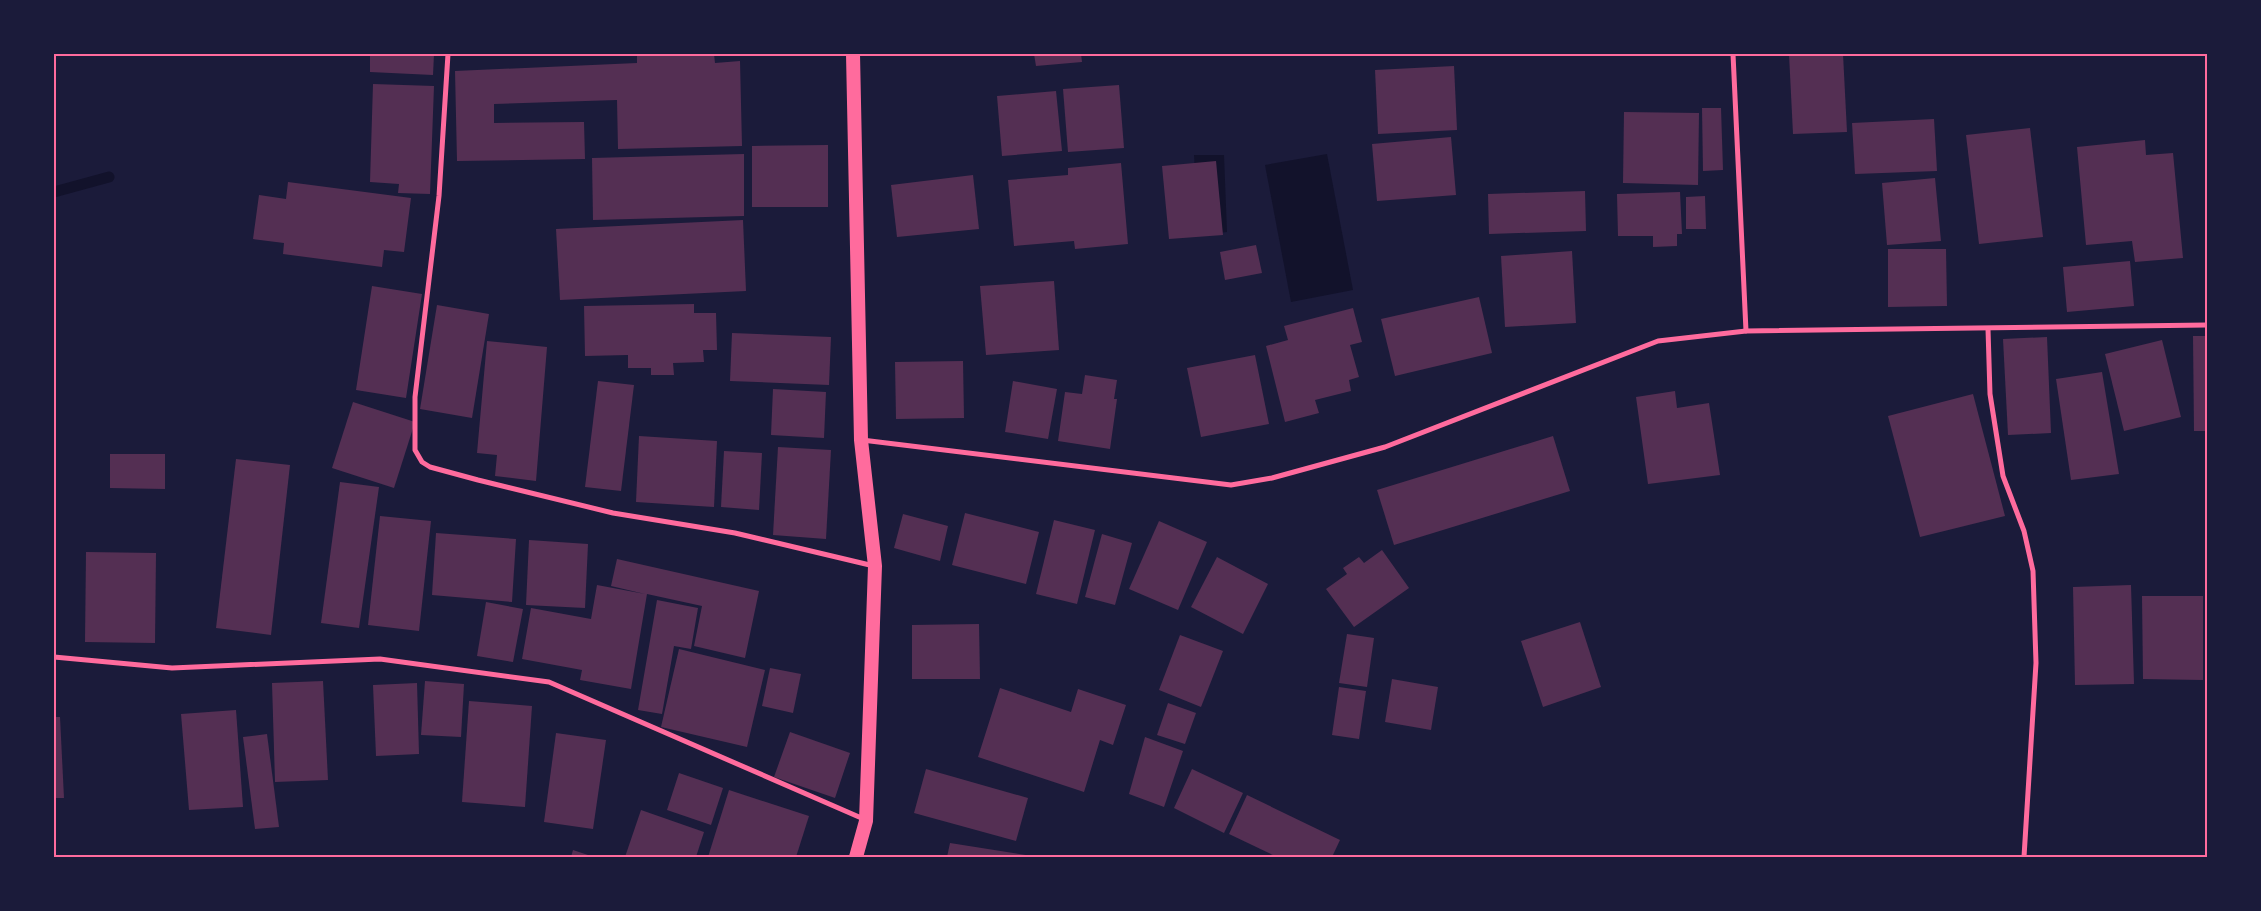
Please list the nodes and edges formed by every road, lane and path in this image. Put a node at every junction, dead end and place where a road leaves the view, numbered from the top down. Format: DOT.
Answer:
graph roads {
  1 [pos="448,54"];
  2 [pos="853,54"];
  3 [pos="1733,54"];
  4 [pos="2207,325"];
  5 [pos="1988,329"];
  6 [pos="1746,331"];
  7 [pos="861,440"];
  8 [pos="875,566"];
  9 [pos="54,657"];
  10 [pos="866,821"];
  11 [pos="856,857"];
  12 [pos="2024,857"];
  1 -- 8 [label="street"];
  2 -- 7 [label="highway"];
  3 -- 6 [label="street"];
  4 -- 5 [label="street"];
  5 -- 6 [label="street"];
  5 -- 12 [label="street"];
  6 -- 7 [label="street"];
  7 -- 8 [label="highway"];
  8 -- 10 [label="highway"];
  9 -- 10 [label="street"];
  10 -- 11 [label="highway"];
}
